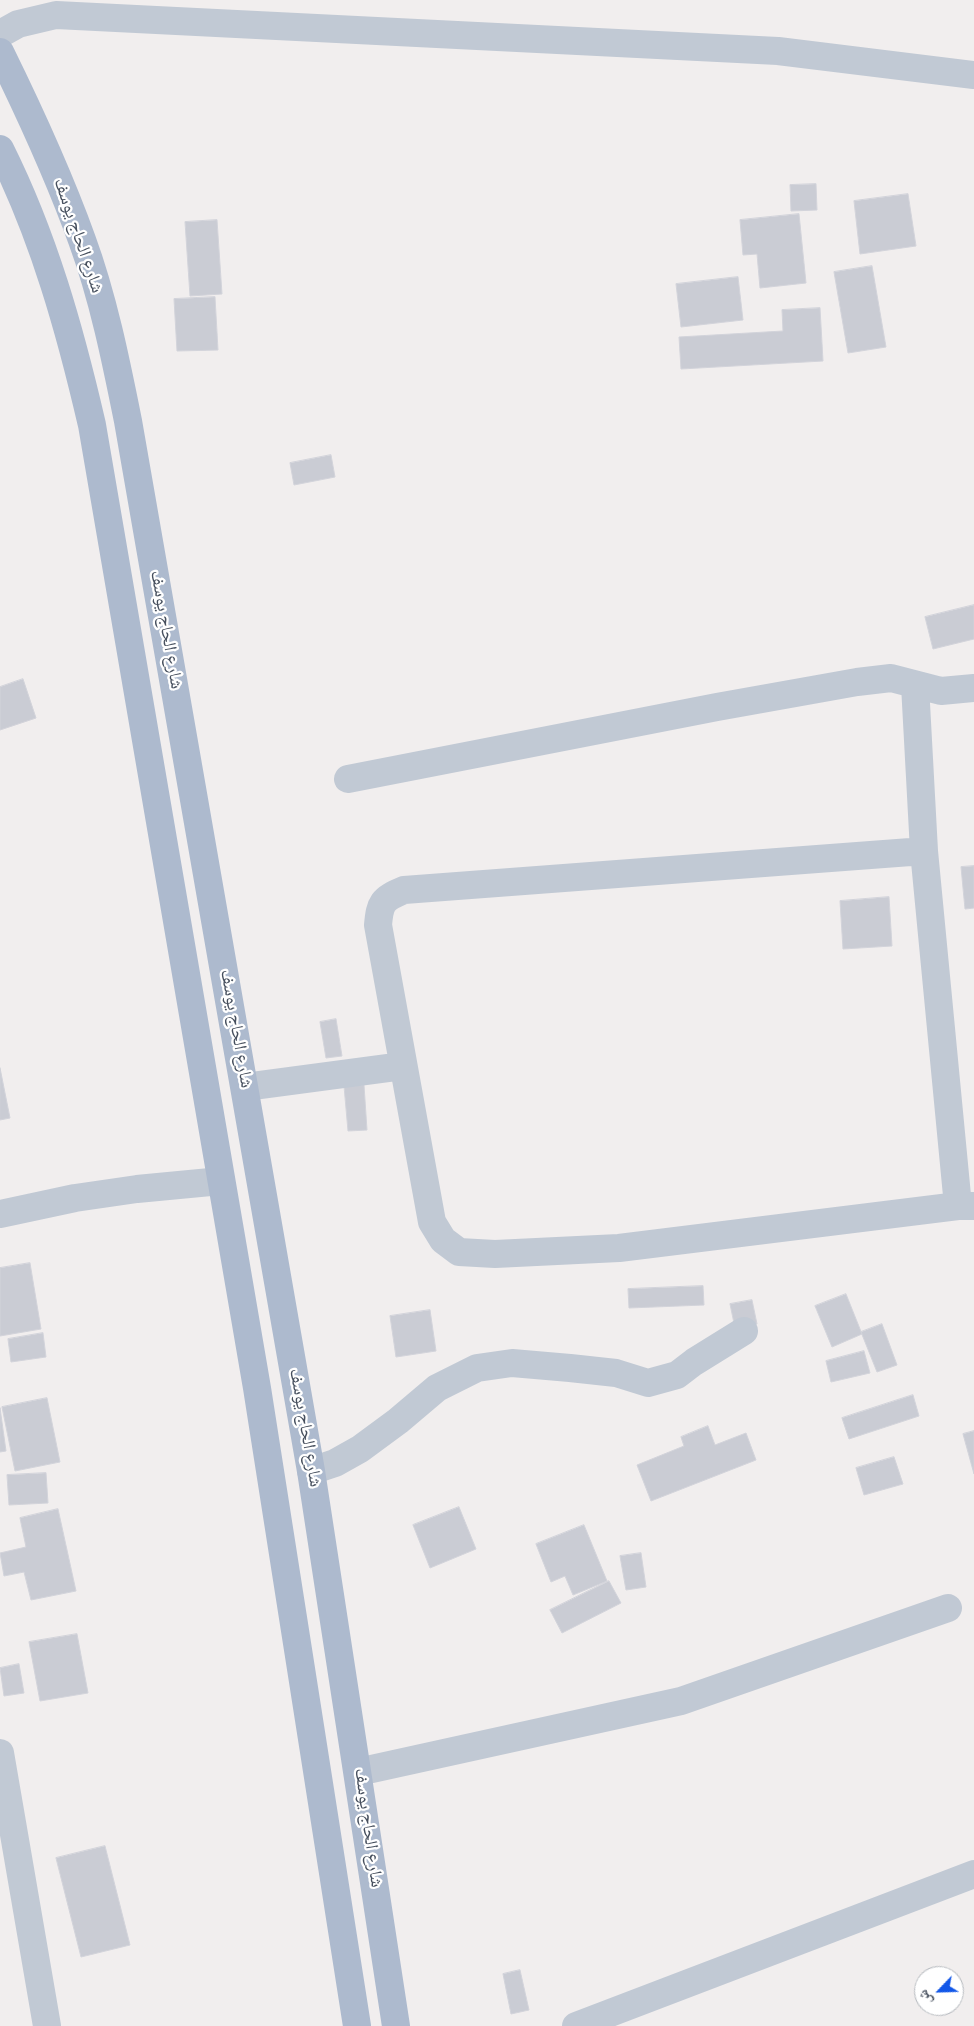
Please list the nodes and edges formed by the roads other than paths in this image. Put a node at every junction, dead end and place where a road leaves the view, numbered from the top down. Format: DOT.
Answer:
graph roads {
  1 [pos="0,34"];
  2 [pos="0,52"];
  3 [pos="974,75"];
  4 [pos="0,149"];
  5 [pos="915,685"];
  6 [pos="974,688"];
  7 [pos="348,779"];
  8 [pos="924,851"];
  9 [pos="403,1066"];
  10 [pos="244,1087"];
  11 [pos="222,1181"];
  12 [pos="966,1206"];
  13 [pos="0,1214"];
  14 [pos="744,1331"];
  15 [pos="312,1471"];
  16 [pos="948,1608"];
  17 [pos="0,1753"];
  18 [pos="358,1772"];
  19 [pos="974,1874"];
  20 [pos="47,2026"];
  21 [pos="357,2026"];
  22 [pos="396,2026"];
  23 [pos="576,2026"];
  1 -- 3 [label="street"];
  2 -- 10 [label="main road, شارع الحاج يوسف"];
  4 -- 11 [label="main road, شارع الحاج يوسف"];
  5 -- 6 [label="street"];
  5 -- 7 [label="street"];
  5 -- 8 [label="street"];
  8 -- 9 [label="street"];
  8 -- 12 [label="street"];
  9 -- 10 [label="street"];
  9 -- 12 [label="street"];
  10 -- 15 [label="main road, شارع الحاج يوسف"];
  11 -- 13 [label="street"];
  11 -- 21 [label="main road, شارع الحاج يوسف"];
  14 -- 15 [label="street"];
  15 -- 18 [label="main road, شارع الحاج يوسف"];
  16 -- 18 [label="street"];
  17 -- 20 [label="street"];
  18 -- 22 [label="main road, شارع الحاج يوسف"];
  19 -- 23 [label="street"];
}
